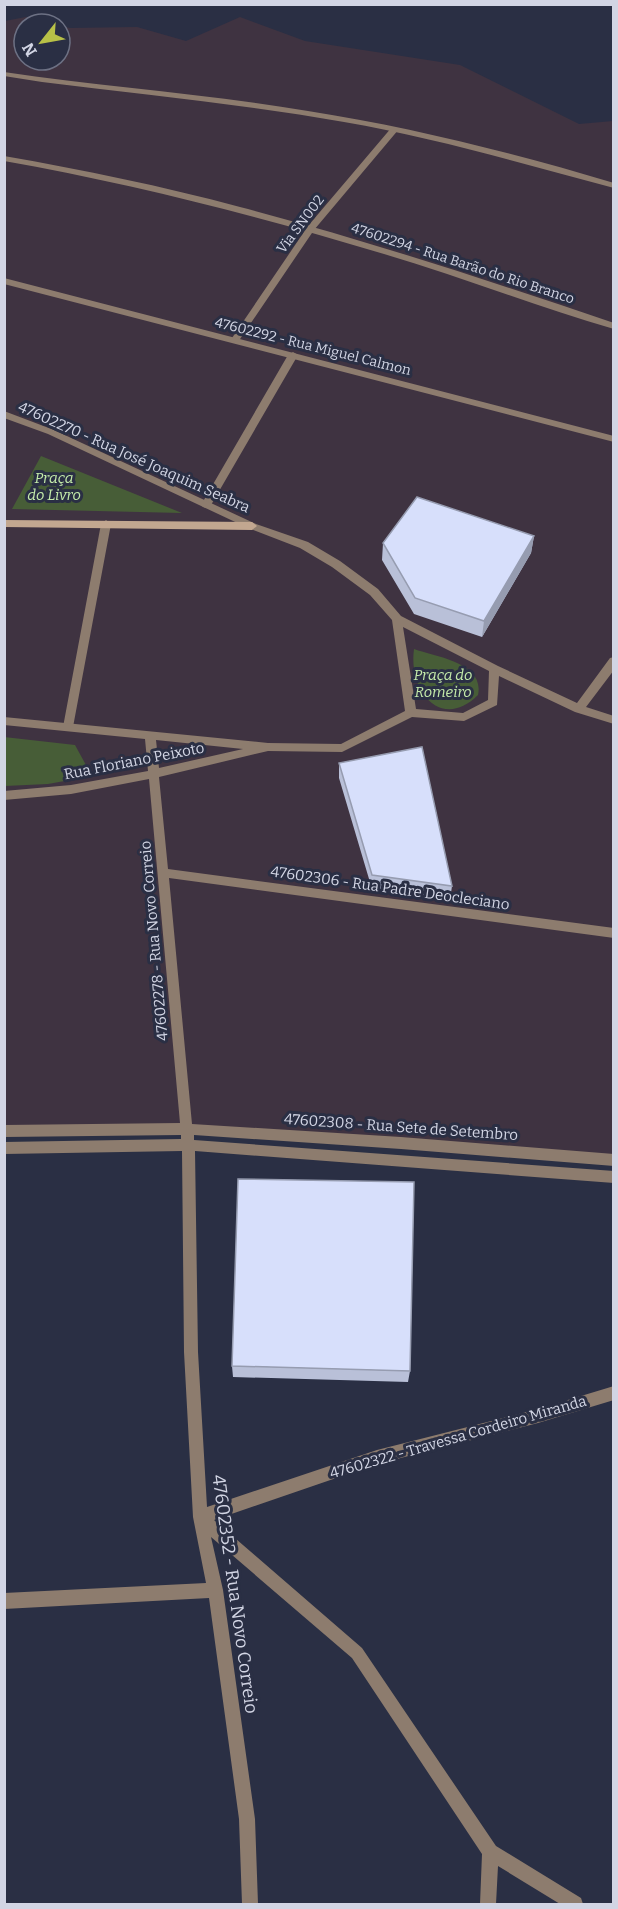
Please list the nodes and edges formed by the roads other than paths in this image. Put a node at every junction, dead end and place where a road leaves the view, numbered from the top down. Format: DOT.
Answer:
graph roads {
  1 [pos="4,74"];
  2 [pos="395,129"];
  3 [pos="4,158"];
  4 [pos="614,186"];
  5 [pos="307,227"];
  6 [pos="4,281"];
  7 [pos="614,326"];
  8 [pos="235,340"];
  9 [pos="293,355"];
  10 [pos="4,414"];
  11 [pos="614,439"];
  12 [pos="206,505"];
  13 [pos="4,523"];
  14 [pos="106,524"];
  15 [pos="252,526"];
  16 [pos="397,618"];
  17 [pos="614,661"];
  18 [pos="494,669"];
  19 [pos="579,709"];
  20 [pos="411,712"];
  21 [pos="614,720"];
  22 [pos="4,721"];
  23 [pos="68,727"];
  24 [pos="150,735"];
  25 [pos="268,747"];
  26 [pos="154,775"];
  27 [pos="4,796"];
  28 [pos="164,873"];
  29 [pos="614,933"];
  30 [pos="186,1129"];
  31 [pos="4,1131"];
  32 [pos="188,1145"];
  33 [pos="4,1148"];
  34 [pos="614,1160"];
  35 [pos="614,1177"];
  36 [pos="614,1393"];
  37 [pos="200,1516"];
  38 [pos="215,1590"];
  39 [pos="4,1601"];
  40 [pos="490,1852"];
  41 [pos="250,1905"];
  42 [pos="488,1905"];
  43 [pos="575,1905"];
  1 -- 2 [label="street"];
  2 -- 4 [label="street"];
  2 -- 5 [label="street, Via SN002"];
  3 -- 5 [label="street, 47602294 - Rua Barão do Rio Branco"];
  5 -- 7 [label="street, 47602294 - Rua Barão do Rio Branco"];
  5 -- 8 [label="street, Via SN002"];
  6 -- 8 [label="street, 47602292 - Rua Miguel Calmon"];
  8 -- 9 [label="street, 47602292 - Rua Miguel Calmon"];
  9 -- 11 [label="street, 47602292 - Rua Miguel Calmon"];
  9 -- 12 [label="street"];
  10 -- 12 [label="street, 47602270 - Rua José Joaquim Seabra"];
  12 -- 15 [label="street, 47602270 - Rua José Joaquim Seabra"];
  13 -- 14 [label="street"];
  14 -- 15 [label="street"];
  14 -- 23 [label="street"];
  15 -- 16 [label="street, 47602270 - Rua José Joaquim Seabra"];
  16 -- 18 [label="street"];
  16 -- 20 [label="street"];
  17 -- 19 [label="street"];
  18 -- 19 [label="street"];
  18 -- 20 [label="street"];
  19 -- 21 [label="street"];
  20 -- 25 [label="street, Rua Floriano Peixoto"];
  22 -- 23 [label="street, Rua Floriano Peixoto"];
  23 -- 24 [label="street, Rua Floriano Peixoto"];
  24 -- 25 [label="street, Rua Floriano Peixoto"];
  24 -- 26 [label="street, 47602278 - Rua Novo Correio"];
  25 -- 26 [label="street, Rua Floriano Peixoto"];
  26 -- 27 [label="street, Rua Floriano Peixoto"];
  26 -- 28 [label="street, 47602278 - Rua Novo Correio"];
  28 -- 29 [label="street, 47602306 - Rua Padre Deocleciano"];
  28 -- 30 [label="street, 47602278 - Rua Novo Correio"];
  30 -- 31 [label="street, 47602308 - Rua Sete de Setembro"];
  30 -- 32 [label="street, 47602278 - Rua Novo Correio"];
  30 -- 34 [label="street, 47602308 - Rua Sete de Setembro"];
  32 -- 33 [label="street"];
  32 -- 35 [label="street"];
  32 -- 37 [label="street, 47602352 - Rua Novo Correio"];
  36 -- 37 [label="street, 47602322 - Travessa Cordeiro Miranda"];
  37 -- 38 [label="street, 47602352 - Rua Novo Correio"];
  37 -- 40 [label="street"];
  38 -- 39 [label="street"];
  38 -- 41 [label="street, 47602352 - Rua Novo Correio"];
  40 -- 42 [label="street"];
  40 -- 43 [label="street"];
}
